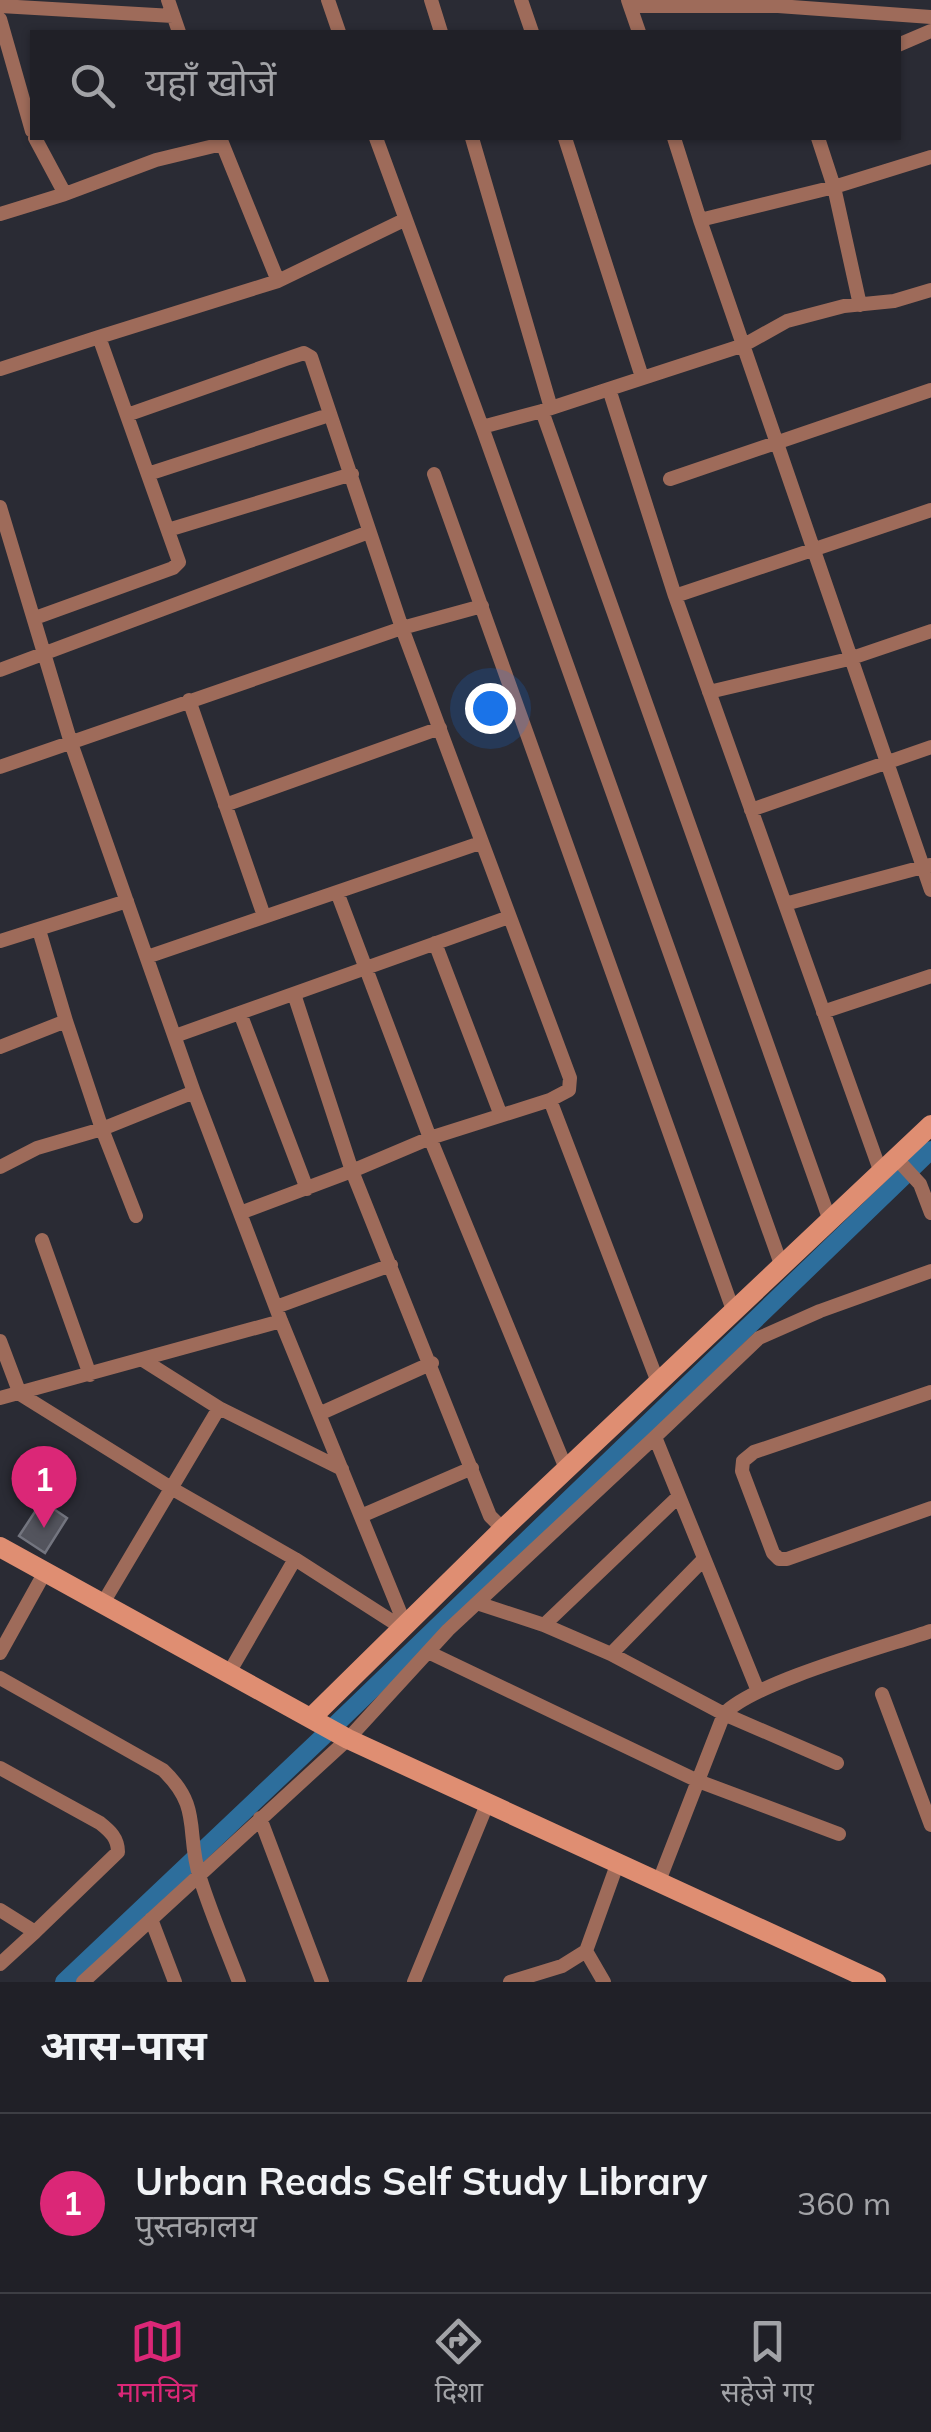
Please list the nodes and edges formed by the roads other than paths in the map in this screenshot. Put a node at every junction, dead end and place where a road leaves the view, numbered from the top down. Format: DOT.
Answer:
graph roads {
  1 [pos="168,0"];
  2 [pos="328,0"];
  3 [pos="432,0"];
  4 [pos="521,0"];
  5 [pos="629,3"];
  6 [pos="0,6"];
  7 [pos="173,16"];
  8 [pos="931,17"];
  9 [pos="0,19"];
  10 [pos="178,30"];
  11 [pos="338,30"];
  12 [pos="440,30"];
  13 [pos="531,30"];
  14 [pos="639,30"];
  15 [pos="931,31"];
  16 [pos="901,45"];
  17 [pos="30,120"];
  18 [pos="37,140"];
  19 [pos="377,140"];
  20 [pos="473,140"];
  21 [pos="566,140"];
  22 [pos="675,140"];
  23 [pos="819,140"];
  24 [pos="221,141"];
  25 [pos="931,157"];
  26 [pos="834,187"];
  27 [pos="65,194"];
  28 [pos="0,214"];
  29 [pos="404,220"];
  30 [pos="700,220"];
  31 [pos="278,281"];
  32 [pos="931,290"];
  33 [pos="860,305"];
  34 [pos="99,337"];
  35 [pos="744,345"];
  36 [pos="0,369"];
  37 [pos="642,377"];
  38 [pos="608,389"];
  39 [pos="931,390"];
  40 [pos="547,409"];
  41 [pos="126,415"];
  42 [pos="329,415"];
  43 [pos="482,428"];
  44 [pos="775,445"];
  45 [pos="148,474"];
  46 [pos="352,474"];
  47 [pos="434,474"];
  48 [pos="670,480"];
  49 [pos="0,507"];
  50 [pos="931,510"];
  51 [pos="168,530"];
  52 [pos="369,532"];
  53 [pos="5,541"];
  54 [pos="812,552"];
  55 [pos="675,596"];
  56 [pos="482,606"];
  57 [pos="35,618"];
  58 [pos="402,628"];
  59 [pos="931,631"];
  60 [pos="47,654"];
  61 [pos="849,659"];
  62 [pos="0,670"];
  63 [pos="709,692"];
  64 [pos="189,700"];
  65 [pos="440,728"];
  66 [pos="71,742"];
  67 [pos="931,747"];
  68 [pos="886,762"];
  69 [pos="0,767"];
  70 [pos="226,805"];
  71 [pos="752,810"];
  72 [pos="480,843"];
  73 [pos="927,866"];
  74 [pos="931,890"];
  75 [pos="337,892"];
  76 [pos="127,901"];
  77 [pos="785,904"];
  78 [pos="264,916"];
  79 [pos="509,917"];
  80 [pos="38,930"];
  81 [pos="0,942"];
  82 [pos="435,943"];
  83 [pos="147,957"];
  84 [pos="366,968"];
  85 [pos="931,976"];
  86 [pos="294,994"];
  87 [pos="823,1012"];
  88 [pos="240,1013"];
  89 [pos="66,1020"];
  90 [pos="175,1036"];
  91 [pos="0,1048"];
  92 [pos="194,1092"];
  93 [pos="550,1100"];
  94 [pos="500,1113"];
  95 [pos="931,1125"];
  96 [pos="102,1129"];
  97 [pos="430,1138"];
  98 [pos="894,1166"];
  99 [pos="0,1167"];
  100 [pos="352,1171"];
  101 [pos="307,1188"];
  102 [pos="240,1213"];
  103 [pos="931,1213"];
  104 [pos="136,1216"];
  105 [pos="830,1221"];
  106 [pos="42,1240"];
  107 [pos="391,1265"];
  108 [pos="782,1268"];
  109 [pos="931,1271"];
  110 [pos="734,1313"];
  111 [pos="279,1314"];
  112 [pos="0,1342"];
  113 [pos="143,1360"];
  114 [pos="432,1363"];
  115 [pos="90,1375"];
  116 [pos="659,1386"];
  117 [pos="931,1392"];
  118 [pos="20,1394"];
  119 [pos="0,1398"];
  120 [pos="219,1408"];
  121 [pos="319,1414"];
  122 [pos="654,1437"];
  123 [pos="472,1468"];
  124 [pos="342,1469"];
  125 [pos="567,1471"];
  126 [pos="171,1488"];
  127 [pos="680,1496"];
  128 [pos="931,1508"];
  129 [pos="360,1516"];
  130 [pos="503,1530"];
  131 [pos="0,1547"];
  132 [pos="704,1558"];
  133 [pos="295,1559"];
  134 [pos="45,1572"];
  135 [pos="102,1602"];
  136 [pos="477,1603"];
  137 [pos="544,1625"];
  138 [pos="405,1628"];
  139 [pos="931,1630"];
  140 [pos="428,1652"];
  141 [pos="0,1653"];
  142 [pos="611,1654"];
  143 [pos="230,1671"];
  144 [pos="0,1678"];
  145 [pos="758,1691"];
  146 [pos="882,1694"];
  147 [pos="724,1714"];
  148 [pos="314,1717"];
  149 [pos="345,1737"];
  150 [pos="837,1762"];
  151 [pos="0,1768"];
  152 [pos="698,1781"];
  153 [pos="488,1802"];
  154 [pos="260,1818"];
  155 [pos="931,1826"];
  156 [pos="839,1834"];
  157 [pos="618,1862"];
  158 [pos="198,1874"];
  159 [pos="659,1881"];
  160 [pos="0,1910"];
  161 [pos="150,1918"];
  162 [pos="34,1932"];
  163 [pos="586,1951"];
  164 [pos="0,1964"];
  165 [pos="82,1982"];
  166 [pos="175,1982"];
  167 [pos="239,1982"];
  168 [pos="322,1982"];
  169 [pos="414,1982"];
  170 [pos="510,1982"];
  171 [pos="604,1982"];
  172 [pos="876,1982"];
  1 -- 7 [label="street"];
  2 -- 11 [label="street"];
  3 -- 12 [label="street"];
  4 -- 13 [label="street"];
  5 -- 8 [label="street"];
  5 -- 14 [label="street"];
  6 -- 7 [label="street"];
  7 -- 10 [label="street"];
  9 -- 17 [label="street"];
  15 -- 16 [label="street"];
  18 -- 27 [label="street"];
  19 -- 29 [label="street"];
  20 -- 40 [label="street"];
  21 -- 37 [label="street"];
  22 -- 30 [label="street"];
  23 -- 26 [label="street"];
  24 -- 27 [label="street"];
  24 -- 31 [label="street"];
  25 -- 26 [label="street"];
  26 -- 30 [label="street"];
  26 -- 33 [label="street"];
  27 -- 28 [label="street"];
  29 -- 31 [label="street"];
  29 -- 43 [label="street"];
  30 -- 35 [label="street"];
  31 -- 34 [label="street"];
  32 -- 33 [label="street"];
  33 -- 35 [label="street"];
  34 -- 36 [label="street"];
  34 -- 41 [label="street"];
  35 -- 37 [label="street"];
  35 -- 44 [label="street"];
  37 -- 38 [label="street"];
  38 -- 40 [label="street"];
  38 -- 55 [label="street"];
  39 -- 44 [label="street"];
  40 -- 43 [label="street"];
  40 -- 105 [label="street"];
  41 -- 42 [label="street"];
  41 -- 45 [label="street"];
  42 -- 45 [label="street"];
  42 -- 46 [label="street"];
  43 -- 108 [label="street"];
  44 -- 48 [label="street"];
  44 -- 54 [label="street"];
  45 -- 51 [label="street"];
  46 -- 51 [label="street"];
  46 -- 52 [label="street"];
  47 -- 56 [label="street"];
  49 -- 53 [label="street"];
  50 -- 54 [label="street"];
  51 -- 57 [label="street"];
  52 -- 58 [label="street"];
  52 -- 60 [label="street"];
  53 -- 57 [label="street"];
  54 -- 55 [label="street"];
  54 -- 61 [label="street"];
  55 -- 63 [label="street"];
  56 -- 58 [label="street"];
  56 -- 110 [label="street"];
  57 -- 60 [label="street"];
  58 -- 64 [label="street"];
  58 -- 65 [label="street"];
  59 -- 61 [label="street"];
  60 -- 62 [label="street"];
  60 -- 66 [label="street"];
  61 -- 63 [label="street"];
  61 -- 68 [label="street"];
  63 -- 71 [label="street"];
  64 -- 66 [label="street"];
  64 -- 70 [label="street"];
  65 -- 70 [label="street"];
  65 -- 72 [label="street"];
  66 -- 69 [label="street"];
  66 -- 76 [label="street"];
  67 -- 68 [label="street"];
  68 -- 71 [label="street"];
  68 -- 73 [label="street"];
  70 -- 78 [label="street"];
  71 -- 77 [label="street"];
  72 -- 75 [label="street"];
  72 -- 79 [label="street"];
  73 -- 74 [label="street"];
  73 -- 77 [label="street"];
  75 -- 78 [label="street"];
  75 -- 84 [label="street"];
  76 -- 80 [label="street"];
  76 -- 83 [label="street"];
  77 -- 87 [label="street"];
  78 -- 83 [label="street"];
  79 -- 82 [label="street"];
  79 -- 93 [label="street"];
  80 -- 81 [label="street"];
  80 -- 89 [label="street"];
  82 -- 84 [label="street"];
  82 -- 94 [label="street"];
  83 -- 90 [label="street"];
  84 -- 86 [label="street"];
  84 -- 97 [label="street"];
  85 -- 87 [label="street"];
  86 -- 88 [label="street"];
  86 -- 100 [label="street"];
  87 -- 98 [label="street"];
  88 -- 90 [label="street"];
  88 -- 101 [label="street"];
  89 -- 91 [label="street"];
  89 -- 96 [label="street"];
  90 -- 92 [label="street"];
  92 -- 96 [label="street"];
  92 -- 102 [label="street"];
  93 -- 94 [label="street"];
  93 -- 116 [label="street"];
  94 -- 97 [label="street"];
  95 -- 98 [label="street"];
  96 -- 99 [label="street"];
  96 -- 104 [label="street"];
  97 -- 100 [label="street"];
  97 -- 125 [label="street"];
  98 -- 103 [label="street"];
  98 -- 105 [label="street"];
  100 -- 101 [label="street"];
  100 -- 107 [label="street"];
  101 -- 102 [label="street"];
  102 -- 111 [label="street"];
  105 -- 108 [label="street"];
  106 -- 115 [label="street"];
  107 -- 111 [label="street"];
  107 -- 114 [label="street"];
  108 -- 110 [label="street"];
  109 -- 122 [label="street"];
  110 -- 116 [label="street"];
  111 -- 113 [label="street"];
  111 -- 121 [label="street"];
  112 -- 118 [label="street"];
  113 -- 115 [label="street"];
  113 -- 120 [label="street"];
  114 -- 121 [label="street"];
  114 -- 123 [label="street"];
  115 -- 118 [label="street"];
  116 -- 125 [label="street"];
  117 -- 128 [label="street"];
  118 -- 119 [label="street"];
  118 -- 126 [label="street"];
  120 -- 124 [label="street"];
  120 -- 126 [label="street"];
  121 -- 124 [label="street"];
  122 -- 127 [label="street"];
  122 -- 136 [label="street"];
  123 -- 129 [label="street"];
  123 -- 130 [label="street"];
  124 -- 129 [label="street"];
  125 -- 130 [label="street"];
  126 -- 133 [label="street"];
  126 -- 135 [label="street"];
  127 -- 132 [label="street"];
  127 -- 137 [label="street"];
  129 -- 138 [label="street"];
  130 -- 138 [label="street"];
  131 -- 134 [label="street"];
  132 -- 142 [label="street"];
  132 -- 145 [label="street"];
  133 -- 138 [label="street"];
  133 -- 143 [label="street"];
  134 -- 135 [label="street"];
  134 -- 141 [label="street"];
  135 -- 143 [label="street"];
  136 -- 137 [label="street"];
  136 -- 140 [label="street"];
  137 -- 142 [label="street"];
  138 -- 148 [label="street"];
  139 -- 145 [label="street"];
  140 -- 149 [label="street"];
  140 -- 152 [label="street"];
  142 -- 147 [label="street"];
  143 -- 148 [label="street"];
  144 -- 158 [label="street"];
  145 -- 147 [label="street"];
  146 -- 155 [label="street"];
  147 -- 150 [label="street"];
  147 -- 152 [label="street"];
  148 -- 149 [label="street"];
  149 -- 153 [label="street"];
  149 -- 154 [label="street"];
  151 -- 162 [label="street"];
  152 -- 156 [label="street"];
  152 -- 159 [label="street"];
  153 -- 157 [label="street"];
  153 -- 169 [label="street"];
  154 -- 158 [label="street"];
  154 -- 168 [label="street"];
  157 -- 159 [label="street"];
  157 -- 163 [label="street"];
  158 -- 161 [label="street"];
  158 -- 167 [label="street"];
  159 -- 172 [label="street"];
  160 -- 162 [label="street"];
  161 -- 165 [label="street"];
  161 -- 166 [label="street"];
  162 -- 164 [label="street"];
  163 -- 170 [label="street"];
  163 -- 171 [label="street"];
}
